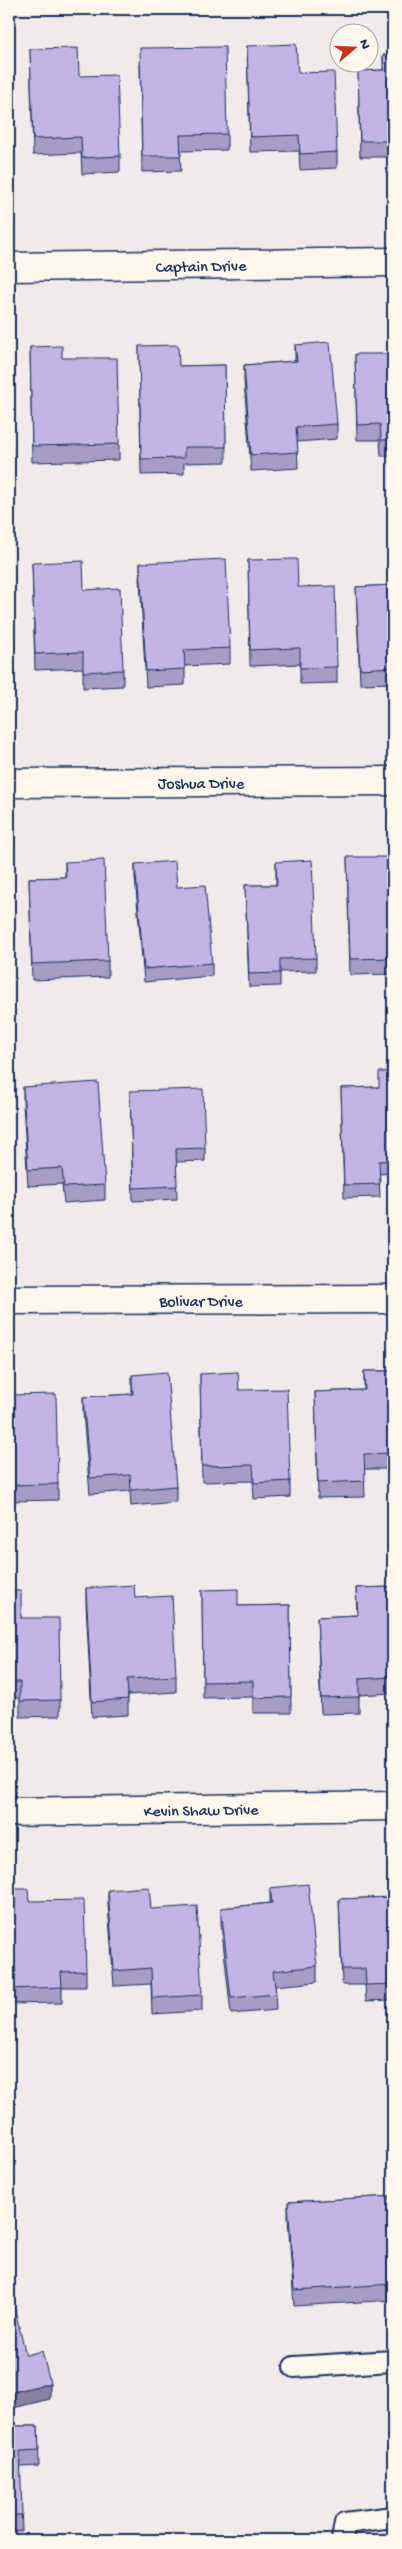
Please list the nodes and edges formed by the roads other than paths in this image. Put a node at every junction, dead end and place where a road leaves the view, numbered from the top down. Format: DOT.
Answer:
graph roads {
  1 [pos="393,262"];
  2 [pos="9,267"];
  3 [pos="393,781"];
  4 [pos="9,783"];
  5 [pos="393,1299"];
  6 [pos="9,1300"];
  7 [pos="393,1806"];
  8 [pos="9,1812"];
  9 [pos="393,2361"];
  10 [pos="294,2367"];
  11 [pos="393,2517"];
  12 [pos="342,2540"];
  1 -- 2 [label="street, Captain Drive"];
  3 -- 4 [label="street, Joshua Drive"];
  5 -- 6 [label="street, Bolivar Drive"];
  7 -- 8 [label="street, Kevin Shaw Drive"];
  9 -- 10 [label="lane"];
  11 -- 12 [label="lane"];
}
